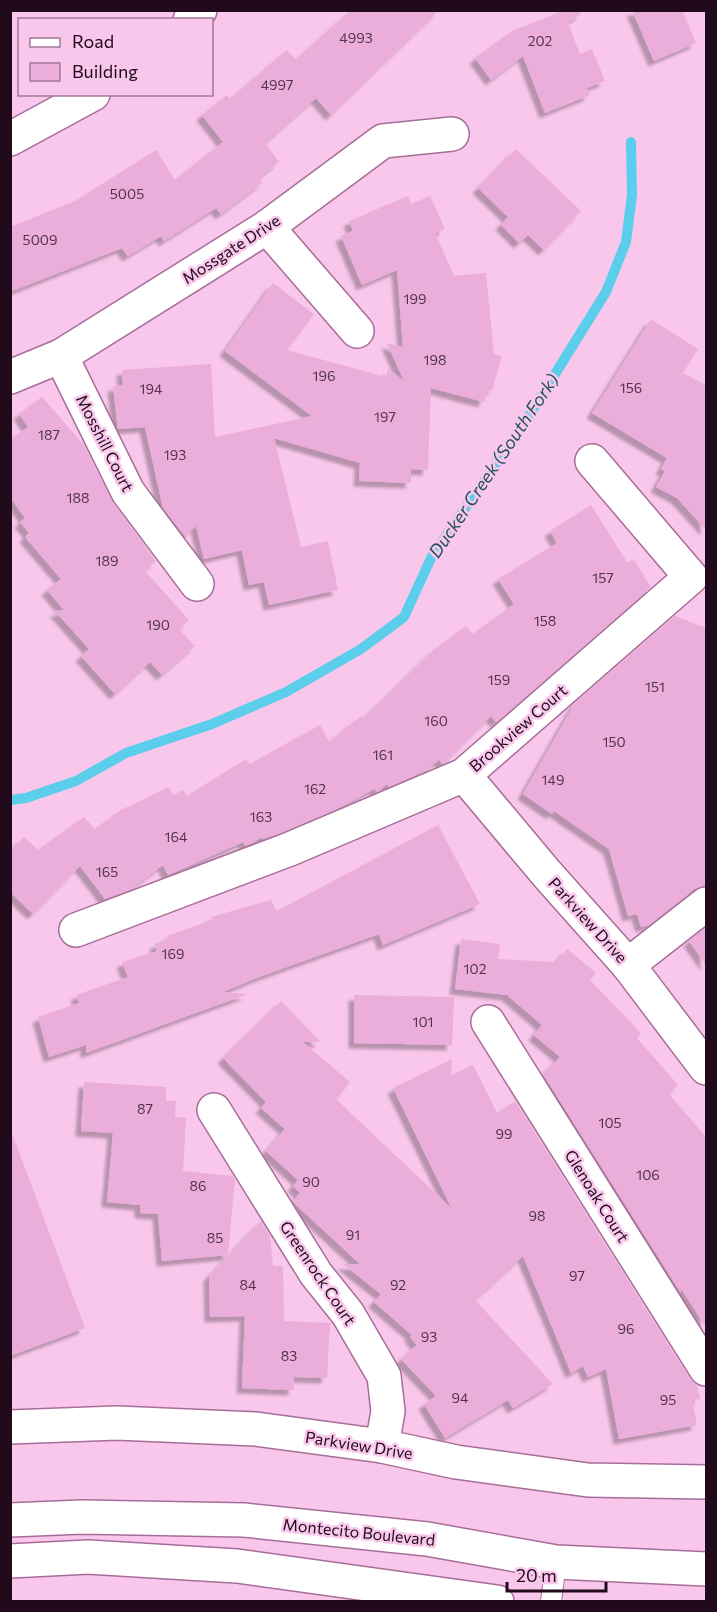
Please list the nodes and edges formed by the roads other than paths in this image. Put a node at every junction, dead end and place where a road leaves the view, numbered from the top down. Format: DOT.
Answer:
graph roads {
  1 [pos="89,96"];
  2 [pos="453,134"];
  3 [pos="10,139"];
  4 [pos="267,227"];
  5 [pos="357,331"];
  6 [pos="61,356"];
  7 [pos="10,377"];
  8 [pos="591,461"];
  9 [pos="197,584"];
  10 [pos="464,775"];
  11 [pos="706,904"];
  12 [pos="76,930"];
  13 [pos="628,965"];
  14 [pos="488,1022"];
  15 [pos="706,1068"];
  16 [pos="214,1110"];
  17 [pos="706,1369"];
  18 [pos="10,1427"];
  19 [pos="382,1446"];
  20 [pos="706,1482"];
  21 [pos="10,1520"];
  22 [pos="10,1561"];
  23 [pos="556,1562"];
  24 [pos="706,1569"];
  25 [pos="497,1602"];
  26 [pos="551,1602"];
  1 -- 3 [label="street"];
  2 -- 4 [label="street, Mossgate Drive"];
  4 -- 5 [label="street"];
  4 -- 6 [label="street, Mossgate Drive"];
  6 -- 7 [label="street, Mossgate Drive"];
  6 -- 9 [label="street, Mosshill Court"];
  8 -- 10 [label="street, Brookview Court"];
  10 -- 12 [label="street, Brookview Court"];
  10 -- 13 [label="street, Parkview Drive"];
  11 -- 13 [label="street"];
  13 -- 15 [label="street, Parkview Drive"];
  14 -- 17 [label="street, Glenoak Court"];
  16 -- 19 [label="street, Greenrock Court"];
  18 -- 19 [label="street, Parkview Drive"];
  19 -- 20 [label="street, Parkview Drive"];
  21 -- 23 [label="street, Montecito Boulevard"];
  22 -- 25 [label="street"];
  23 -- 24 [label="street, Montecito Boulevard"];
  23 -- 26 [label="lane"];
}
